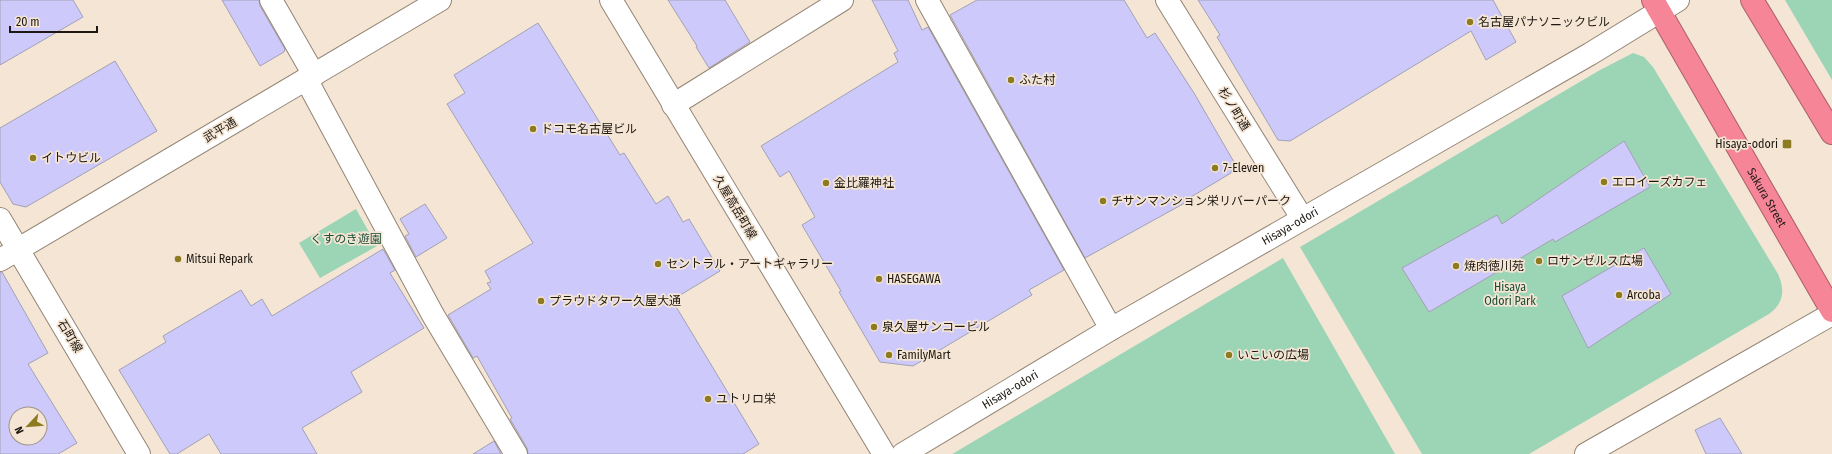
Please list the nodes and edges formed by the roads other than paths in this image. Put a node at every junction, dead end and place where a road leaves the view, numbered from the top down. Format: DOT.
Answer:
graph roads {
  1 [pos="271,0"];
  2 [pos="440,0"];
  3 [pos="611,0"];
  4 [pos="842,0"];
  5 [pos="928,0"];
  6 [pos="1166,0"];
  7 [pos="1678,0"];
  8 [pos="1752,0"];
  9 [pos="1656,5"];
  10 [pos="310,77"];
  11 [pos="673,105"];
  12 [pos="1832,133"];
  13 [pos="1302,218"];
  14 [pos="0,219"];
  15 [pos="9,254"];
  16 [pos="1832,313"];
  17 [pos="1111,329"];
  18 [pos="139,454"];
  19 [pos="516,454"];
  20 [pos="884,454"];
  21 [pos="904,454"];
  22 [pos="1586,454"];
  1 -- 10 [label="street"];
  2 -- 10 [label="street, 武平通"];
  3 -- 11 [label="street, 久屋高岳町線"];
  4 -- 11 [label="street"];
  5 -- 17 [label="street"];
  6 -- 13 [label="street, 杉ノ町通"];
  7 -- 9 [label="street, Hisaya-odori"];
  8 -- 12 [label="highway"];
  9 -- 13 [label="street, Hisaya-odori"];
  9 -- 16 [label="highway, Sakura Street"];
  10 -- 15 [label="street, 武平通"];
  10 -- 19 [label="street"];
  11 -- 20 [label="street, 久屋高岳町線"];
  13 -- 17 [label="street, Hisaya-odori"];
  14 -- 15 [label="street, 石町線"];
  15 -- 18 [label="street, 石町線"];
  16 -- 22 [label="street"];
  17 -- 21 [label="street, Hisaya-odori"];
}
